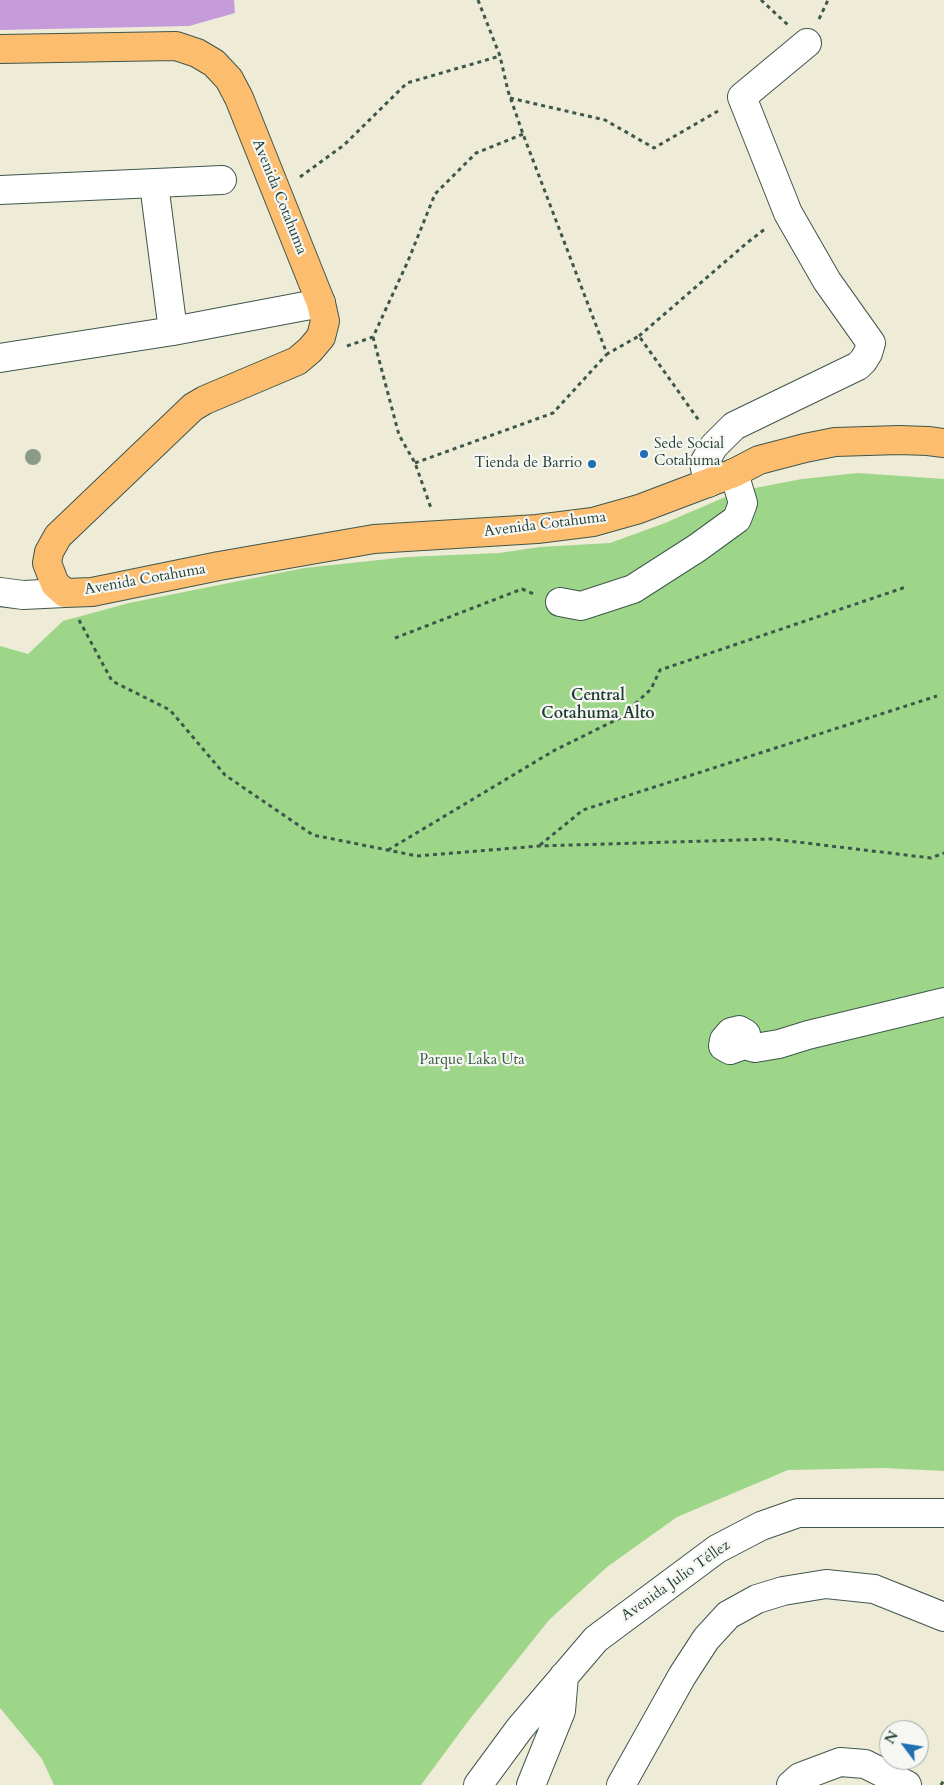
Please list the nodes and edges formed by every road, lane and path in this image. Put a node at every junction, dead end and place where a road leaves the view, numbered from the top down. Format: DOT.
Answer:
graph roads {
  1 [pos="478,0"];
  2 [pos="761,0"];
  3 [pos="807,44"];
  4 [pos="0,49"];
  5 [pos="500,56"];
  6 [pos="742,97"];
  7 [pos="510,98"];
  8 [pos="522,134"];
  9 [pos="222,180"];
  10 [pos="154,184"];
  11 [pos="0,190"];
  12 [pos="277,193"];
  13 [pos="788,213"];
  14 [pos="321,303"];
  15 [pos="173,331"];
  16 [pos="639,336"];
  17 [pos="321,337"];
  18 [pos="373,337"];
  19 [pos="607,354"];
  20 [pos="0,358"];
  21 [pos="939,436"];
  22 [pos="714,446"];
  23 [pos="415,463"];
  24 [pos="734,473"];
  25 [pos="708,483"];
  26 [pos="441,536"];
  27 [pos="906,587"];
  28 [pos="0,592"];
  29 [pos="65,592"];
  30 [pos="560,602"];
  31 [pos="395,638"];
  32 [pos="937,696"];
  33 [pos="539,846"];
  34 [pos="387,850"];
  35 [pos="944,853"];
  36 [pos="944,1002"];
  37 [pos="744,1045"];
  38 [pos="944,1513"];
  39 [pos="944,1617"];
  40 [pos="564,1676"];
  41 [pos="944,1780"];
  42 [pos="478,1785"];
  43 [pos="531,1785"];
  44 [pos="621,1785"];
  45 [pos="791,1785"];
  46 [pos="907,1785"];
  47 [pos="941,1785"];
  1 -- 5 [label="path"];
  2 -- 3 [label="path"];
  3 -- 6 [label="street"];
  4 -- 12 [label="main road, Avenida Cotahuma"];
  5 -- 7 [label="path"];
  5 -- 12 [label="path"];
  6 -- 7 [label="path"];
  6 -- 13 [label="street"];
  7 -- 8 [label="path"];
  8 -- 18 [label="path"];
  8 -- 19 [label="path"];
  9 -- 10 [label="street"];
  10 -- 11 [label="street"];
  10 -- 15 [label="street"];
  12 -- 14 [label="main road, Avenida Cotahuma"];
  13 -- 16 [label="path"];
  13 -- 22 [label="street"];
  14 -- 15 [label="street"];
  14 -- 17 [label="main road, Avenida Cotahuma"];
  15 -- 20 [label="street"];
  16 -- 19 [label="path"];
  16 -- 22 [label="path"];
  17 -- 18 [label="path"];
  17 -- 29 [label="main road, Avenida Cotahuma"];
  18 -- 23 [label="path"];
  19 -- 23 [label="path"];
  21 -- 24 [label="main road, Avenida Cotahuma"];
  22 -- 25 [label="street"];
  23 -- 26 [label="path"];
  24 -- 25 [label="main road, Avenida Cotahuma"];
  24 -- 30 [label="street"];
  25 -- 26 [label="main road, Avenida Cotahuma"];
  26 -- 29 [label="main road, Avenida Cotahuma"];
  27 -- 34 [label="path"];
  28 -- 29 [label="street"];
  29 -- 34 [label="path"];
  30 -- 31 [label="path"];
  32 -- 33 [label="path"];
  33 -- 34 [label="path"];
  33 -- 35 [label="path"];
  36 -- 37 [label="street"];
  38 -- 40 [label="street, Avenida Julio Téllez"];
  39 -- 44 [label="street"];
  40 -- 42 [label="street, Avenida Julio Téllez"];
  40 -- 43 [label="street"];
  41 -- 47 [label="path"];
  45 -- 46 [label="street"];
}
